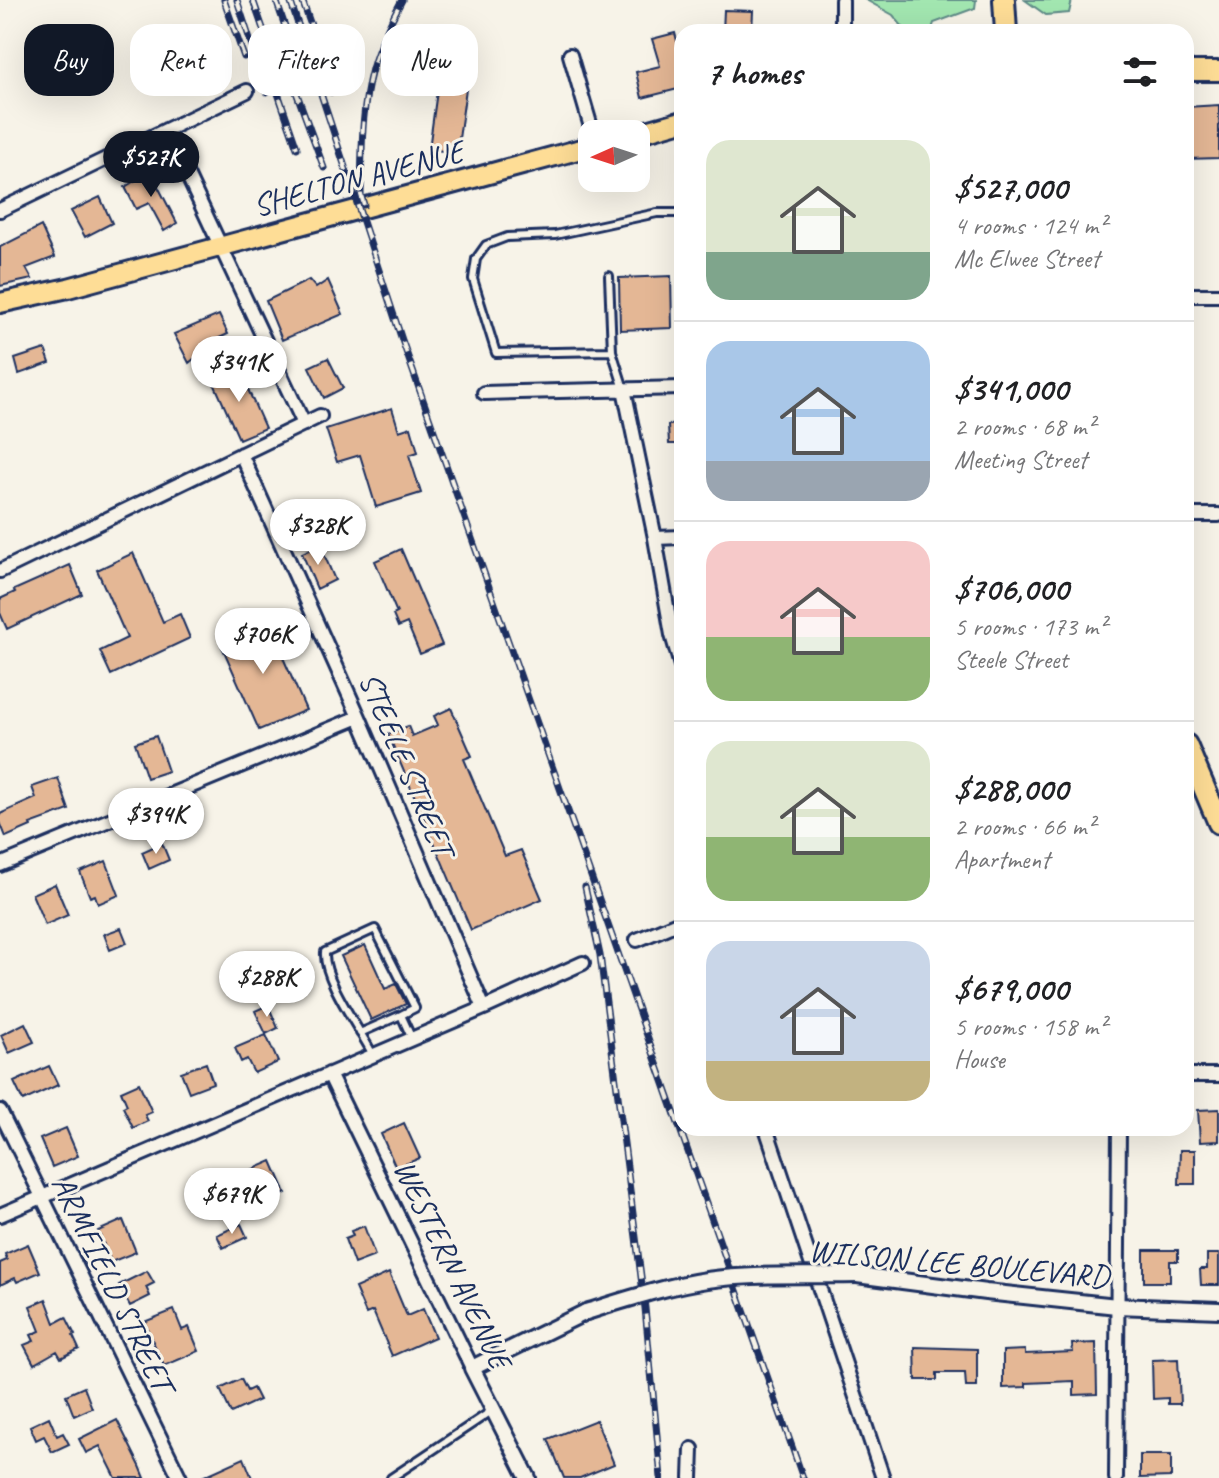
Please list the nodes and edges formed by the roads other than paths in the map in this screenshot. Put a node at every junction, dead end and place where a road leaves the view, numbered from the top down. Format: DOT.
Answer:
graph roads {
  1 [pos="842,0"];
  2 [pos="1004,0"];
  3 [pos="842,24"];
  4 [pos="1006,24"];
  5 [pos="570,55"];
  6 [pos="1194,71"];
  7 [pos="1219,71"];
  8 [pos="247,91"];
  9 [pos="589,120"];
  10 [pos="674,123"];
  11 [pos="166,130"];
  12 [pos="650,130"];
  13 [pos="578,150"];
  14 [pos="0,210"];
  15 [pos="674,213"];
  16 [pos="221,247"];
  17 [pos="609,276"];
  18 [pos="1194,295"];
  19 [pos="1219,295"];
  20 [pos="0,303"];
  21 [pos="612,351"];
  22 [pos="674,388"];
  23 [pos="624,389"];
  24 [pos="484,393"];
  25 [pos="320,416"];
  26 [pos="304,424"];
  27 [pos="241,454"];
  28 [pos="1194,516"];
  29 [pos="1215,517"];
  30 [pos="674,537"];
  31 [pos="655,538"];
  32 [pos="0,571"];
  33 [pos="674,642"];
  34 [pos="359,717"];
  35 [pos="1194,764"];
  36 [pos="1219,823"];
  37 [pos="0,865"];
  38 [pos="674,924"];
  39 [pos="637,940"];
  40 [pos="583,963"];
  41 [pos="484,1008"];
  42 [pos="401,1015"];
  43 [pos="360,1033"];
  44 [pos="412,1039"];
  45 [pos="373,1055"];
  46 [pos="329,1074"];
  47 [pos="1194,1075"];
  48 [pos="1219,1075"];
  49 [pos="1,1113"];
  50 [pos="769,1136"];
  51 [pos="1119,1136"];
  52 [pos="41,1197"];
  53 [pos="0,1215"];
  54 [pos="1117,1306"];
  55 [pos="1219,1310"];
  56 [pos="472,1368"];
  57 [pos="493,1410"];
  58 [pos="692,1449"];
  59 [pos="180,1478"];
  60 [pos="391,1478"];
  61 [pos="528,1478"];
  62 [pos="691,1478"];
  63 [pos="883,1478"];
  64 [pos="1116,1478"];
  1 -- 3 [label="street"];
  2 -- 4 [label="highway"];
  5 -- 9 [label="street"];
  6 -- 7 [label="main road"];
  8 -- 11 [label="street"];
  10 -- 12 [label="main road"];
  11 -- 14 [label="street"];
  11 -- 16 [label="street"];
  13 -- 16 [label="main road, SHELTON AVENUE"];
  15 -- 21 [label="lane"];
  16 -- 20 [label="main road, SHELTON AVENUE"];
  16 -- 26 [label="street"];
  17 -- 21 [label="lane"];
  18 -- 19 [label="street"];
  21 -- 23 [label="lane"];
  22 -- 23 [label="street"];
  23 -- 24 [label="street"];
  23 -- 31 [label="street"];
  25 -- 26 [label="street"];
  26 -- 27 [label="street"];
  27 -- 32 [label="street"];
  27 -- 34 [label="street, STEELE STREET"];
  28 -- 29 [label="street"];
  30 -- 31 [label="street"];
  31 -- 33 [label="street"];
  34 -- 37 [label="street"];
  34 -- 41 [label="street, STEELE STREET"];
  35 -- 36 [label="highway"];
  38 -- 39 [label="street"];
  40 -- 41 [label="street"];
  41 -- 44 [label="street"];
  42 -- 43 [label="lane"];
  42 -- 43 [label="lane"];
  42 -- 44 [label="lane"];
  43 -- 45 [label="lane"];
  44 -- 45 [label="street"];
  45 -- 46 [label="street"];
  46 -- 52 [label="street"];
  46 -- 56 [label="street, WESTERN AVENUE"];
  47 -- 48 [label="street"];
  49 -- 52 [label="street, ARMFIELD STREET"];
  50 -- 63 [label="street"];
  51 -- 54 [label="street"];
  52 -- 53 [label="street"];
  52 -- 59 [label="street, ARMFIELD STREET"];
  54 -- 55 [label="street, WILSON LEE BOULEVARD"];
  54 -- 56 [label="street, WILSON LEE BOULEVARD, bridge"];
  54 -- 64 [label="street"];
  56 -- 57 [label="street, WESTERN AVENUE"];
  57 -- 60 [label="lane"];
  57 -- 61 [label="street, WESTERN AVENUE"];
  58 -- 62 [label="street"];
}
